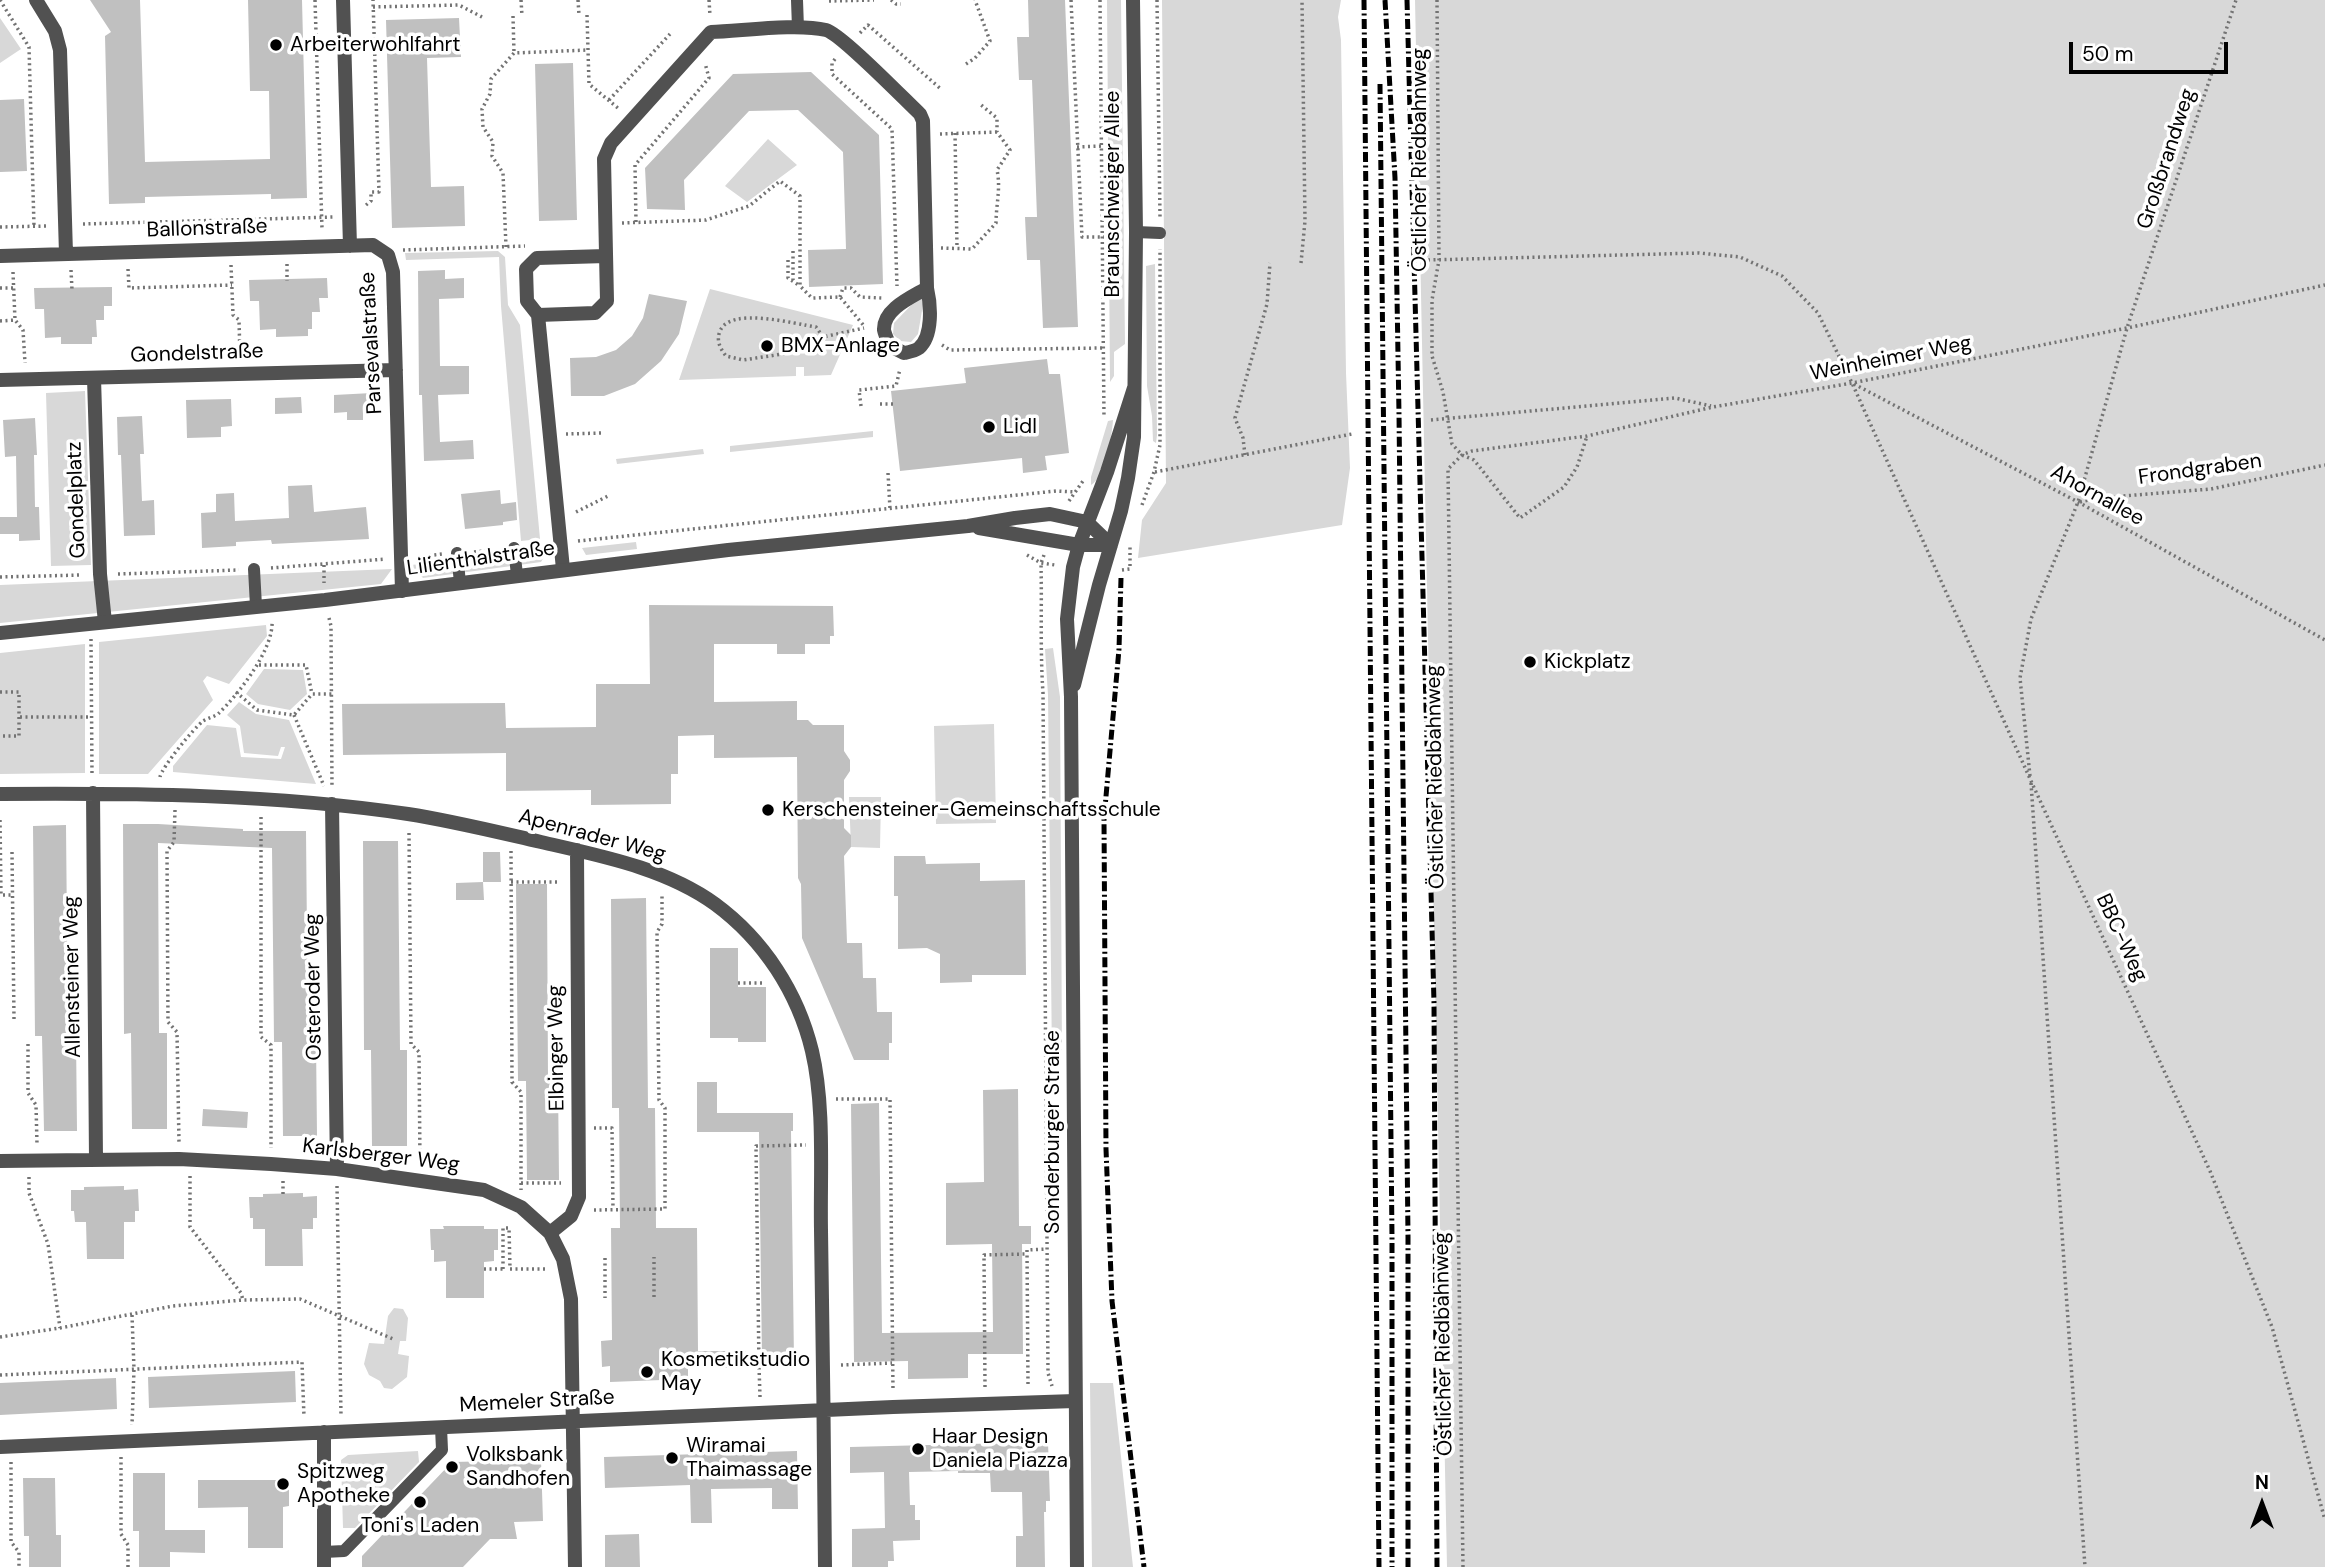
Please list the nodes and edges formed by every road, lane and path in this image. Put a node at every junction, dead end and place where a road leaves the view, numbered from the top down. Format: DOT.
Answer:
graph roads {
  1 [pos="0,0"];
  2 [pos="36,0"];
  3 [pos="316,0"];
  4 [pos="343,0"];
  5 [pos="373,0"];
  6 [pos="521,0"];
  7 [pos="578,0"];
  8 [pos="797,0"];
  9 [pos="874,0"];
  10 [pos="891,0"];
  11 [pos="975,0"];
  12 [pos="1071,0"];
  13 [pos="1100,0"];
  14 [pos="1133,0"];
  15 [pos="1303,0"];
  16 [pos="1437,0"];
  17 [pos="2236,0"];
  18 [pos="829,1"];
  19 [pos="901,4"];
  20 [pos="373,7"];
  21 [pos="579,15"];
  22 [pos="587,15"];
  23 [pos="513,16"];
  24 [pos="522,16"];
  25 [pos="482,17"];
  26 [pos="798,28"];
  27 [pos="670,34"];
  28 [pos="848,46"];
  29 [pos="588,50"];
  30 [pos="514,52"];
  31 [pos="693,52"];
  32 [pos="966,64"];
  33 [pos="942,90"];
  34 [pos="609,100"];
  35 [pos="980,104"];
  36 [pos="631,120"];
  37 [pos="997,132"];
  38 [pos="955,133"];
  39 [pos="924,135"];
  40 [pos="1103,146"];
  41 [pos="1077,147"];
  42 [pos="349,216"];
  43 [pos="322,217"];
  44 [pos="636,222"];
  45 [pos="605,223"];
  46 [pos="65,225"];
  47 [pos="34,226"];
  48 [pos="0,227"];
  49 [pos="1136,232"];
  50 [pos="1160,233"];
  51 [pos="1104,237"];
  52 [pos="322,246"];
  53 [pos="350,246"];
  54 [pos="525,246"];
  55 [pos="506,247"];
  56 [pos="957,248"];
  57 [pos="230,249"];
  58 [pos="926,249"];
  59 [pos="793,251"];
  60 [pos="127,253"];
  61 [pos="66,254"];
  62 [pos="388,255"];
  63 [pos="6,256"];
  64 [pos="606,260"];
  65 [pos="788,260"];
  66 [pos="1428,260"];
  67 [pos="1439,260"];
  68 [pos="1270,263"];
  69 [pos="1301,263"];
  70 [pos="793,281"];
  71 [pos="232,285"];
  72 [pos="2325,285"];
  73 [pos="800,286"];
  74 [pos="0,288"];
  75 [pos="14,288"];
  76 [pos="927,288"];
  77 [pos="840,297"];
  78 [pos="900,304"];
  79 [pos="538,315"];
  80 [pos="15,320"];
  81 [pos="0,321"];
  82 [pos="2127,328"];
  83 [pos="823,337"];
  84 [pos="928,337"];
  85 [pos="1105,348"];
  86 [pos="904,353"];
  87 [pos="396,370"];
  88 [pos="241,373"];
  89 [pos="94,378"];
  90 [pos="0,380"];
  91 [pos="26,380"];
  92 [pos="1852,383"];
  93 [pos="1134,388"];
  94 [pos="880,404"];
  95 [pos="893,404"];
  96 [pos="861,406"];
  97 [pos="1713,407"];
  98 [pos="1448,417"];
  99 [pos="1104,419"];
  100 [pos="1430,420"];
  101 [pos="1160,429"];
  102 [pos="603,433"];
  103 [pos="1352,433"];
  104 [pos="550,435"];
  105 [pos="1587,436"];
  106 [pos="1245,455"];
  107 [pos="1462,455"];
  108 [pos="2325,465"];
  109 [pos="888,472"];
  110 [pos="1087,476"];
  111 [pos="1075,492"];
  112 [pos="610,495"];
  113 [pos="1070,499"];
  114 [pos="2078,502"];
  115 [pos="890,510"];
  116 [pos="558,522"];
  117 [pos="1087,522"];
  118 [pos="968,526"];
  119 [pos="560,543"];
  120 [pos="1079,545"];
  121 [pos="1111,545"];
  122 [pos="514,548"];
  123 [pos="457,553"];
  124 [pos="1043,556"];
  125 [pos="400,558"];
  126 [pos="1041,563"];
  127 [pos="1053,565"];
  128 [pos="254,569"];
  129 [pos="563,569"];
  130 [pos="100,575"];
  131 [pos="517,575"];
  132 [pos="0,577"];
  133 [pos="460,583"];
  134 [pos="402,591"];
  135 [pos="256,606"];
  136 [pos="328,614"];
  137 [pos="272,618"];
  138 [pos="106,622"];
  139 [pos="0,633"];
  140 [pos="91,637"];
  141 [pos="2325,640"];
  142 [pos="259,665"];
  143 [pos="0,692"];
  144 [pos="236,692"];
  145 [pos="312,694"];
  146 [pos="332,694"];
  147 [pos="1071,697"];
  148 [pos="294,715"];
  149 [pos="19,717"];
  150 [pos="91,717"];
  151 [pos="0,736"];
  152 [pos="2031,781"];
  153 [pos="93,793"];
  154 [pos="159,793"];
  155 [pos="0,794"];
  156 [pos="175,794"];
  157 [pos="261,800"];
  158 [pos="332,804"];
  159 [pos="409,814"];
  160 [pos="0,820"];
  161 [pos="511,835"];
  162 [pos="577,850"];
  163 [pos="12,852"];
  164 [pos="662,876"];
  165 [pos="511,881"];
  166 [pos="576,881"];
  167 [pos="13,895"];
  168 [pos="738,983"];
  169 [pos="785,983"];
  170 [pos="14,1018"];
  171 [pos="28,1044"];
  172 [pos="818,1098"];
  173 [pos="579,1128"];
  174 [pos="819,1145"];
  175 [pos="185,1159"];
  176 [pos="33,1160"];
  177 [pos="96,1160"];
  178 [pos="0,1161"];
  179 [pos="271,1164"];
  180 [pos="337,1170"];
  181 [pos="420,1180"];
  182 [pos="521,1183"];
  183 [pos="579,1184"];
  184 [pos="521,1207"];
  185 [pos="576,1208"];
  186 [pos="612,1209"];
  187 [pos="550,1233"];
  188 [pos="1047,1249"];
  189 [pos="1027,1254"];
  190 [pos="605,1258"];
  191 [pos="654,1258"];
  192 [pos="484,1269"];
  193 [pos="503,1269"];
  194 [pos="510,1269"];
  195 [pos="566,1269"];
  196 [pos="654,1297"];
  197 [pos="605,1298"];
  198 [pos="243,1300"];
  199 [pos="132,1315"];
  200 [pos="339,1316"];
  201 [pos="60,1328"];
  202 [pos="0,1337"];
  203 [pos="393,1339"];
  204 [pos="892,1363"];
  205 [pos="823,1365"];
  206 [pos="760,1366"];
  207 [pos="134,1369"];
  208 [pos="0,1375"];
  209 [pos="1055,1401"];
  210 [pos="1075,1401"];
  211 [pos="1029,1402"];
  212 [pos="985,1403"];
  213 [pos="893,1407"];
  214 [pos="824,1410"];
  215 [pos="760,1413"];
  216 [pos="574,1421"];
  217 [pos="441,1427"];
  218 [pos="324,1432"];
  219 [pos="341,1432"];
  220 [pos="305,1433"];
  221 [pos="127,1441"];
  222 [pos="6,1447"];
  223 [pos="2325,1520"];
  224 [pos="324,1560"];
  225 [pos="19,1567"];
  226 [pos="128,1567"];
  227 [pos="575,1567"];
  228 [pos="825,1567"];
  229 [pos="1077,1567"];
  230 [pos="1463,1567"];
  231 [pos="2085,1567"];
  1 -- 47 [label="path"];
  2 -- 46 [label="street"];
  3 -- 43 [label="path"];
  4 -- 42 [label="street, Parsevalstraße"];
  5 -- 20 [label="path"];
  6 -- 24 [label="path"];
  7 -- 21 [label="path"];
  8 -- 26 [label="lane"];
  9 -- 18 [label="path"];
  10 -- 19 [label="path"];
  11 -- 32 [label="path"];
  12 -- 41 [label="path"];
  13 -- 40 [label="path"];
  14 -- 49 [label="street, Braunschweiger Allee"];
  15 -- 69 [label="path"];
  16 -- 67 [label="path, Östlicher Riedbahnweg"];
  17 -- 82 [label="path, Großbrandweg"];
  20 -- 25 [label="path"];
  20 -- 42 [label="path"];
  22 -- 29 [label="path"];
  23 -- 30 [label="path"];
  26 -- 28 [label="street"];
  26 -- 31 [label="street"];
  27 -- 34 [label="path"];
  28 -- 33 [label="path"];
  28 -- 39 [label="street"];
  28 -- 78 [label="path"];
  29 -- 30 [label="path"];
  29 -- 34 [label="path"];
  30 -- 55 [label="path"];
  31 -- 36 [label="street"];
  31 -- 44 [label="path"];
  34 -- 36 [label="path"];
  35 -- 37 [label="path"];
  36 -- 45 [label="street"];
  37 -- 38 [label="path"];
  37 -- 56 [label="path"];
  38 -- 39 [label="path"];
  38 -- 56 [label="path"];
  39 -- 58 [label="street"];
  40 -- 41 [label="path"];
  40 -- 51 [label="path"];
  41 -- 51 [label="path"];
  42 -- 43 [label="path"];
  42 -- 53 [label="street, Parsevalstraße"];
  43 -- 46 [label="path"];
  43 -- 52 [label="path"];
  44 -- 45 [label="path"];
  44 -- 73 [label="path"];
  45 -- 64 [label="street"];
  46 -- 47 [label="path"];
  46 -- 61 [label="street"];
  47 -- 48 [label="path"];
  49 -- 50 [label="lane"];
  49 -- 93 [label="street, Braunschweiger Allee"];
  51 -- 85 [label="path"];
  52 -- 53 [label="street, Ballonstraße"];
  52 -- 57 [label="street, Ballonstraße"];
  53 -- 62 [label="street, Parsevalstraße"];
  54 -- 55 [label="path"];
  55 -- 62 [label="path"];
  56 -- 58 [label="path"];
  57 -- 60 [label="street, Ballonstraße"];
  57 -- 71 [label="path"];
  58 -- 76 [label="street"];
  59 -- 70 [label="path"];
  60 -- 61 [label="street, Ballonstraße"];
  60 -- 71 [label="path"];
  61 -- 63 [label="street, Ballonstraße"];
  62 -- 87 [label="street, Parsevalstraße"];
  63 -- 75 [label="path"];
  64 -- 79 [label="street"];
  64 -- 79 [label="street"];
  65 -- 70 [label="path"];
  66 -- 67 [label="path, BBC-Weg"];
  67 -- 92 [label="path, BBC-Weg"];
  67 -- 98 [label="path, Östlicher Riedbahnweg"];
  68 -- 106 [label="path"];
  70 -- 73 [label="path"];
  71 -- 88 [label="path"];
  72 -- 82 [label="path, Weinheimer Weg"];
  73 -- 77 [label="path"];
  74 -- 75 [label="path"];
  75 -- 80 [label="path"];
  76 -- 78 [label="street"];
  76 -- 84 [label="street"];
  77 -- 78 [label="path"];
  77 -- 83 [label="path"];
  78 -- 86 [label="street"];
  79 -- 104 [label="street"];
  80 -- 81 [label="path"];
  80 -- 91 [label="path"];
  82 -- 92 [label="path, Weinheimer Weg"];
  82 -- 114 [label="path, Großbrandweg"];
  83 -- 83 [label="path"];
  84 -- 85 [label="path"];
  84 -- 86 [label="street"];
  85 -- 99 [label="path"];
  86 -- 96 [label="path"];
  87 -- 88 [label="street, Gondelstraße"];
  87 -- 125 [label="street, Parsevalstraße"];
  88 -- 89 [label="street, Gondelstraße"];
  89 -- 91 [label="street, Gondelstraße"];
  89 -- 130 [label="street, Gondelplatz"];
  90 -- 91 [label="street, Gondelstraße"];
  92 -- 97 [label="path, Weinheimer Weg"];
  92 -- 114 [label="path, Ahornallee"];
  92 -- 152 [label="path, BBC-Weg"];
  93 -- 117 [label="street, Braunschweiger Allee"];
  93 -- 121 [label="street, Braunschweiger Allee"];
  94 -- 95 [label="path"];
  97 -- 98 [label="path"];
  97 -- 105 [label="path, Weinheimer Weg"];
  98 -- 100 [label="path"];
  98 -- 107 [label="path, Östlicher Riedbahnweg"];
  101 -- 106 [label="path"];
  102 -- 104 [label="path"];
  103 -- 106 [label="path"];
  104 -- 116 [label="street"];
  105 -- 107 [label="path, Weinheimer Weg"];
  105 -- 107 [label="path"];
  107 -- 230 [label="path, Östlicher Riedbahnweg"];
  108 -- 114 [label="path, Frondgraben"];
  109 -- 115 [label="path"];
  110 -- 111 [label="path"];
  111 -- 113 [label="path"];
  111 -- 115 [label="path"];
  112 -- 116 [label="path"];
  114 -- 141 [label="path, Ahornallee"];
  114 -- 152 [label="path, Großbrandweg"];
  115 -- 119 [label="path"];
  116 -- 119 [label="street"];
  117 -- 118 [label="street, Lilienthalstraße"];
  117 -- 120 [label="street, Braunschweiger Allee"];
  117 -- 121 [label="street"];
  118 -- 120 [label="street, Lilienthalstraße"];
  118 -- 129 [label="street, Lilienthalstraße"];
  119 -- 129 [label="street"];
  120 -- 121 [label="street, Lilienthalstraße"];
  120 -- 147 [label="street, Sonderburger Straße"];
  121 -- 147 [label="street, Sonderburger Straße"];
  122 -- 123 [label="path"];
  122 -- 131 [label="lane"];
  123 -- 125 [label="path"];
  123 -- 133 [label="lane"];
  124 -- 126 [label="path"];
  125 -- 128 [label="path"];
  125 -- 134 [label="street, Parsevalstraße"];
  126 -- 127 [label="path"];
  126 -- 188 [label="path"];
  128 -- 130 [label="path"];
  128 -- 135 [label="lane"];
  129 -- 131 [label="street, Lilienthalstraße"];
  130 -- 132 [label="path"];
  130 -- 138 [label="street, Gondelplatz"];
  131 -- 133 [label="street, Lilienthalstraße"];
  133 -- 134 [label="street, Lilienthalstraße"];
  134 -- 135 [label="street, Lilienthalstraße"];
  135 -- 138 [label="street, Lilienthalstraße"];
  136 -- 146 [label="path"];
  137 -- 142 [label="path"];
  138 -- 139 [label="street, Lilienthalstraße"];
  140 -- 150 [label="path"];
  142 -- 144 [label="path"];
  142 -- 145 [label="path"];
  143 -- 149 [label="path"];
  144 -- 148 [label="path"];
  144 -- 154 [label="path"];
  145 -- 146 [label="path"];
  145 -- 148 [label="path"];
  146 -- 158 [label="path"];
  147 -- 210 [label="street, Sonderburger Straße"];
  148 -- 158 [label="path"];
  149 -- 150 [label="path"];
  149 -- 151 [label="path"];
  150 -- 153 [label="path"];
  152 -- 223 [label="path, BBC-Weg"];
  152 -- 231 [label="path, Großbrandweg"];
  153 -- 154 [label="street, Apenrader Weg"];
  153 -- 155 [label="street, Apenrader Weg"];
  153 -- 177 [label="street, Allensteiner Weg"];
  154 -- 156 [label="street, Apenrader Weg"];
  156 -- 157 [label="street, Apenrader Weg"];
  156 -- 175 [label="path"];
  157 -- 158 [label="street, Apenrader Weg"];
  157 -- 179 [label="path"];
  158 -- 159 [label="street, Apenrader Weg"];
  158 -- 180 [label="street, Osteroder Weg"];
  159 -- 161 [label="street, Apenrader Weg"];
  159 -- 181 [label="path"];
  160 -- 167 [label="path"];
  161 -- 162 [label="street, Apenrader Weg"];
  161 -- 165 [label="path"];
  162 -- 164 [label="street, Apenrader Weg"];
  162 -- 166 [label="street, Elbinger Weg"];
  163 -- 167 [label="path"];
  164 -- 169 [label="street, Apenrader Weg"];
  164 -- 186 [label="path"];
  165 -- 166 [label="path"];
  165 -- 182 [label="path"];
  166 -- 173 [label="street, Elbinger Weg"];
  167 -- 170 [label="path"];
  168 -- 169 [label="path"];
  169 -- 172 [label="street, Apenrader Weg"];
  171 -- 176 [label="path"];
  172 -- 174 [label="street, Apenrader Weg"];
  172 -- 204 [label="path"];
  173 -- 183 [label="street, Elbinger Weg"];
  173 -- 186 [label="path"];
  174 -- 205 [label="street, Apenrader Weg"];
  174 -- 206 [label="path"];
  175 -- 177 [label="street, Karlsberger Weg"];
  175 -- 179 [label="street, Karlsberger Weg"];
  175 -- 198 [label="path"];
  176 -- 177 [label="street, Karlsberger Weg"];
  176 -- 178 [label="street, Karlsberger Weg"];
  176 -- 201 [label="path"];
  179 -- 180 [label="street, Karlsberger Weg"];
  180 -- 181 [label="street, Karlsberger Weg"];
  180 -- 200 [label="path"];
  181 -- 184 [label="street, Karlsberger Weg"];
  182 -- 183 [label="path"];
  182 -- 184 [label="path"];
  183 -- 185 [label="street, Elbinger Weg"];
  184 -- 187 [label="street, Karlsberger Weg"];
  185 -- 186 [label="path"];
  185 -- 187 [label="street"];
  187 -- 195 [label="street, Karlsberger Weg"];
  188 -- 189 [label="path"];
  188 -- 209 [label="path"];
  189 -- 211 [label="path"];
  189 -- 212 [label="path"];
  190 -- 197 [label="path"];
  191 -- 196 [label="path"];
  192 -- 193 [label="path"];
  193 -- 194 [label="path"];
  193 -- 194 [label="path"];
  194 -- 195 [label="path"];
  195 -- 216 [label="street, Karlsberger Weg"];
  198 -- 199 [label="path"];
  198 -- 200 [label="path"];
  199 -- 201 [label="path"];
  199 -- 207 [label="path"];
  200 -- 203 [label="path"];
  200 -- 219 [label="path"];
  201 -- 202 [label="path"];
  204 -- 205 [label="path"];
  204 -- 213 [label="path"];
  205 -- 206 [label="path"];
  205 -- 214 [label="street, Apenrader Weg"];
  206 -- 215 [label="path"];
  207 -- 208 [label="path"];
  207 -- 220 [label="path"];
  207 -- 221 [label="path"];
  209 -- 210 [label="street, Memeler Straße"];
  209 -- 211 [label="street, Memeler Straße"];
  210 -- 229 [label="street, Sonderburger Straße"];
  211 -- 212 [label="street, Memeler Straße"];
  212 -- 213 [label="street, Memeler Straße"];
  213 -- 214 [label="street, Memeler Straße"];
  214 -- 215 [label="street, Memeler Straße"];
  214 -- 228 [label="street, Apenrader Weg"];
  215 -- 216 [label="street, Memeler Straße"];
  216 -- 217 [label="street, Memeler Straße"];
  216 -- 227 [label="street, Karlsberger Weg"];
  217 -- 219 [label="street, Memeler Straße"];
  217 -- 224 [label="lane"];
  218 -- 219 [label="street, Memeler Straße"];
  218 -- 220 [label="street, Memeler Straße"];
  218 -- 224 [label="street"];
  220 -- 221 [label="street, Memeler Straße"];
  221 -- 222 [label="street, Memeler Straße"];
  221 -- 226 [label="path"];
  222 -- 225 [label="path"];
}
